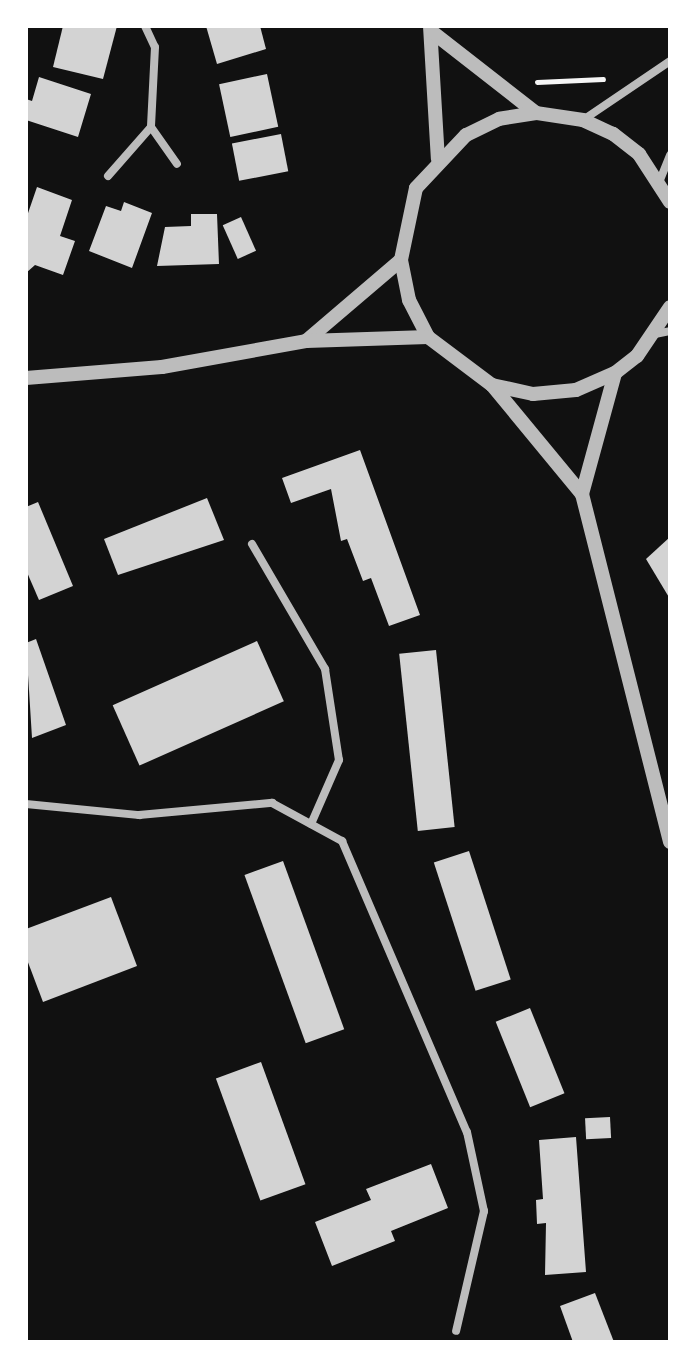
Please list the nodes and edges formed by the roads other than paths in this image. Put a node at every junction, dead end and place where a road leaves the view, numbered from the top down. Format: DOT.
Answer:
graph roads {
  1 [pos="145,26"];
  2 [pos="430,28"];
  3 [pos="670,61"];
  4 [pos="536,113"];
  5 [pos="583,120"];
  6 [pos="151,127"];
  7 [pos="670,155"];
  8 [pos="438,159"];
  9 [pos="177,164"];
  10 [pos="108,176"];
  11 [pos="660,180"];
  12 [pos="670,202"];
  13 [pos="401,260"];
  14 [pos="670,307"];
  15 [pos="663,332"];
  16 [pos="428,337"];
  17 [pos="306,341"];
  18 [pos="615,373"];
  19 [pos="26,378"];
  20 [pos="492,385"];
  21 [pos="582,494"];
  22 [pos="252,544"];
  23 [pos="26,804"];
  24 [pos="311,824"];
  25 [pos="670,842"];
  26 [pos="456,1331"];
  1 -- 6 [label="street"];
  2 -- 4 [label="street"];
  2 -- 8 [label="street"];
  3 -- 5 [label="street"];
  4 -- 5 [label="street"];
  4 -- 8 [label="street"];
  5 -- 11 [label="street"];
  6 -- 9 [label="street"];
  6 -- 10 [label="street"];
  7 -- 11 [label="street"];
  8 -- 13 [label="street"];
  11 -- 12 [label="street"];
  13 -- 16 [label="street"];
  13 -- 17 [label="street"];
  14 -- 15 [label="street"];
  15 -- 18 [label="street"];
  16 -- 17 [label="street"];
  16 -- 20 [label="street"];
  17 -- 19 [label="street"];
  18 -- 20 [label="street"];
  18 -- 21 [label="street"];
  20 -- 21 [label="street"];
  21 -- 25 [label="street"];
  22 -- 24 [label="street"];
  23 -- 24 [label="street"];
  24 -- 26 [label="street"];
}
